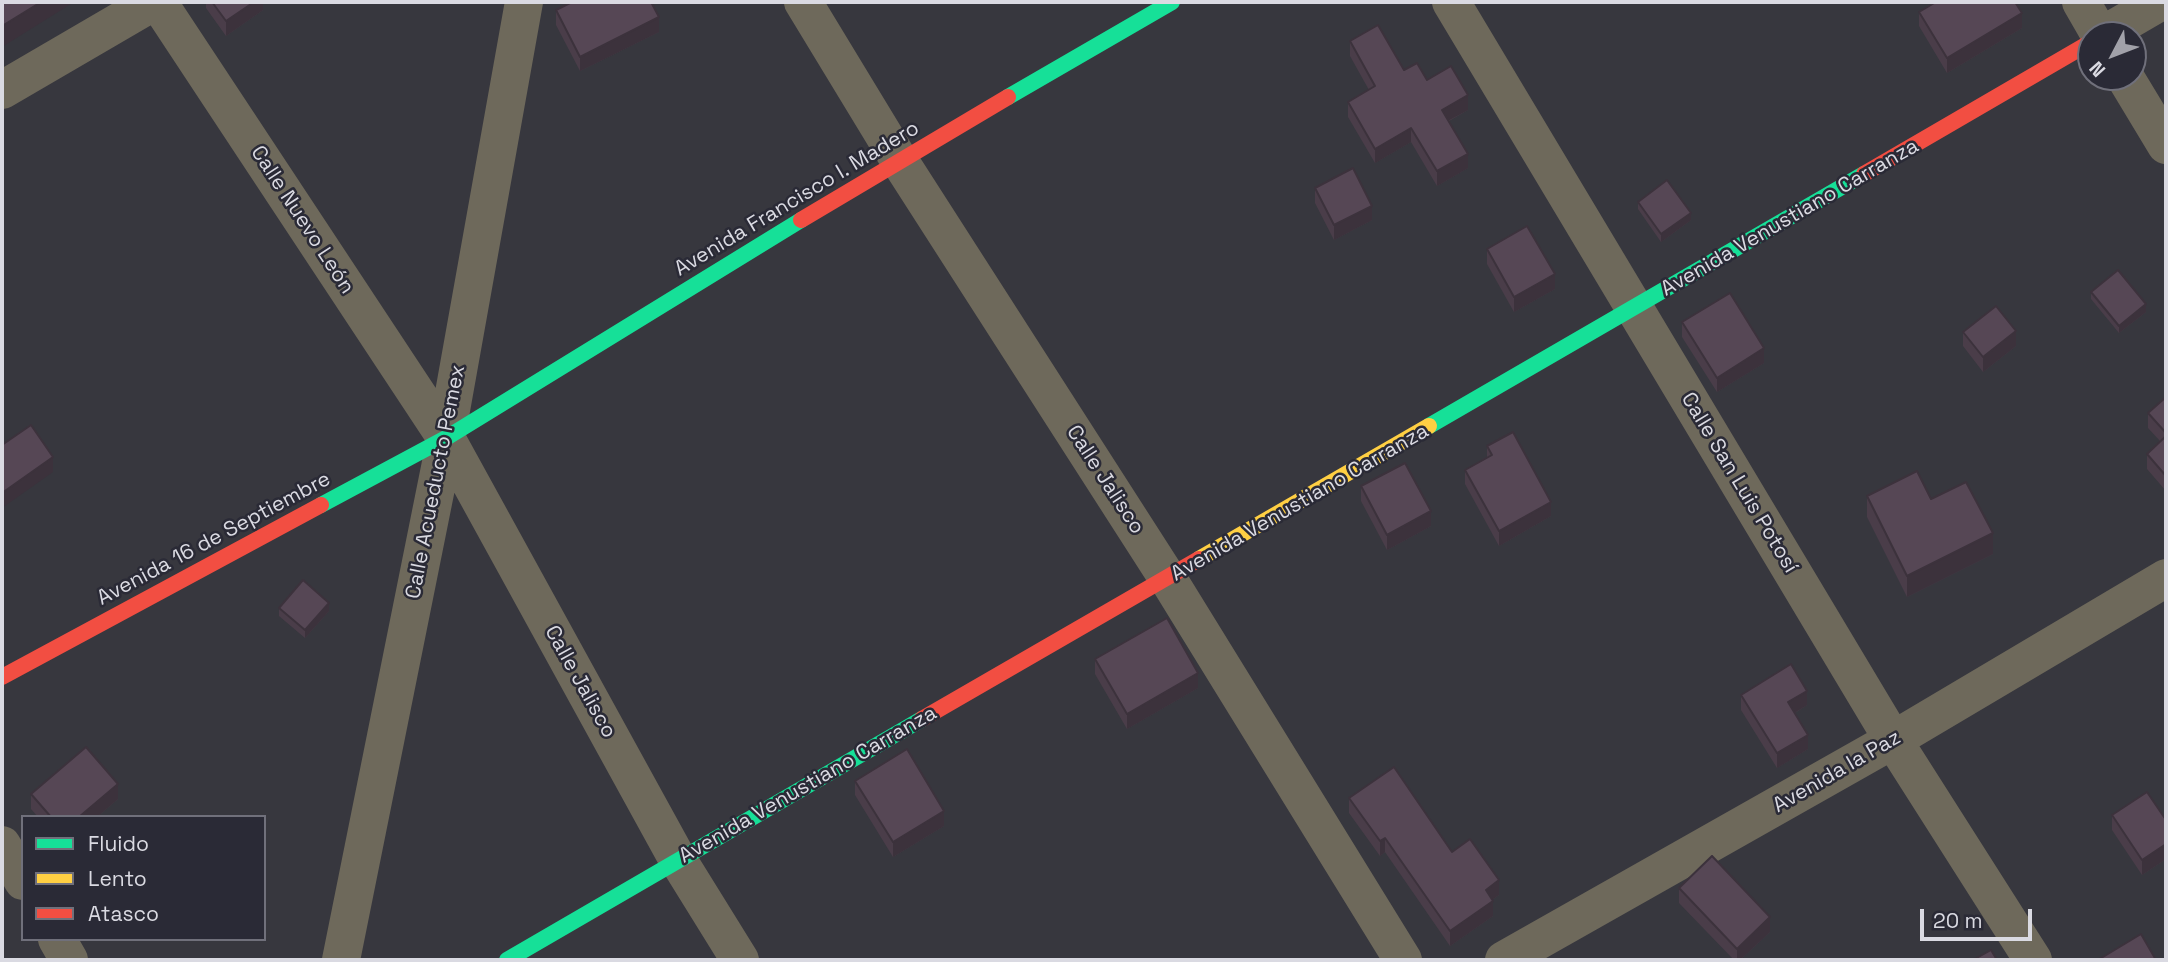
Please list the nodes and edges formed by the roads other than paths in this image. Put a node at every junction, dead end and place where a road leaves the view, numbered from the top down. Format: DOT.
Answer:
graph roads {
  1 [pos="153,2"];
  2 [pos="158,2"];
  3 [pos="524,2"];
  4 [pos="803,2"];
  5 [pos="1172,2"];
  6 [pos="1451,2"];
  7 [pos="2081,2"];
  8 [pos="2160,2"];
  9 [pos="2093,21"];
  10 [pos="2126,21"];
  11 [pos="2077,50"];
  12 [pos="2,90"];
  13 [pos="2133,91"];
  14 [pos="2166,145"];
  15 [pos="899,160"];
  16 [pos="1634,309"];
  17 [pos="446,438"];
  18 [pos="2166,578"];
  19 [pos="1168,579"];
  20 [pos="2,677"];
  21 [pos="1893,740"];
  22 [pos="2,845"];
  23 [pos="677,860"];
  24 [pos="21,878"];
  25 [pos="58,941"];
  26 [pos="69,960"];
  27 [pos="341,960"];
  28 [pos="507,960"];
  29 [pos="740,960"];
  30 [pos="1403,960"];
  31 [pos="1504,960"];
  32 [pos="2033,960"];
  1 -- 12 [label="street"];
  2 -- 17 [label="street, Calle Nuevo León"];
  3 -- 17 [label="street, Calle Acueducto Pemex"];
  4 -- 15 [label="street, Calle Jalisco"];
  5 -- 15 [label="street, Avenida Francisco I. Madero"];
  6 -- 16 [label="street, Calle San Luis Potosí"];
  7 -- 9 [label="street"];
  8 -- 10 [label="street"];
  11 -- 16 [label="street, Avenida Venustiano Carranza"];
  13 -- 14 [label="street"];
  15 -- 17 [label="street, Avenida Francisco I. Madero"];
  15 -- 19 [label="street, Calle Jalisco"];
  16 -- 19 [label="street, Avenida Venustiano Carranza"];
  16 -- 21 [label="street, Calle San Luis Potosí"];
  17 -- 20 [label="street, Avenida 16 de Septiembre"];
  17 -- 23 [label="street, Calle Jalisco"];
  17 -- 27 [label="street, Calle Acueducto Pemex"];
  18 -- 21 [label="street, Avenida la Paz"];
  19 -- 23 [label="street, Avenida Venustiano Carranza"];
  19 -- 30 [label="street, Calle Jalisco"];
  21 -- 31 [label="street, Avenida la Paz"];
  21 -- 32 [label="street, Calle San Luis Potosí"];
  22 -- 24 [label="street"];
  23 -- 28 [label="street, Avenida Venustiano Carranza"];
  23 -- 29 [label="street, Calle Jalisco"];
  25 -- 26 [label="street"];
}
